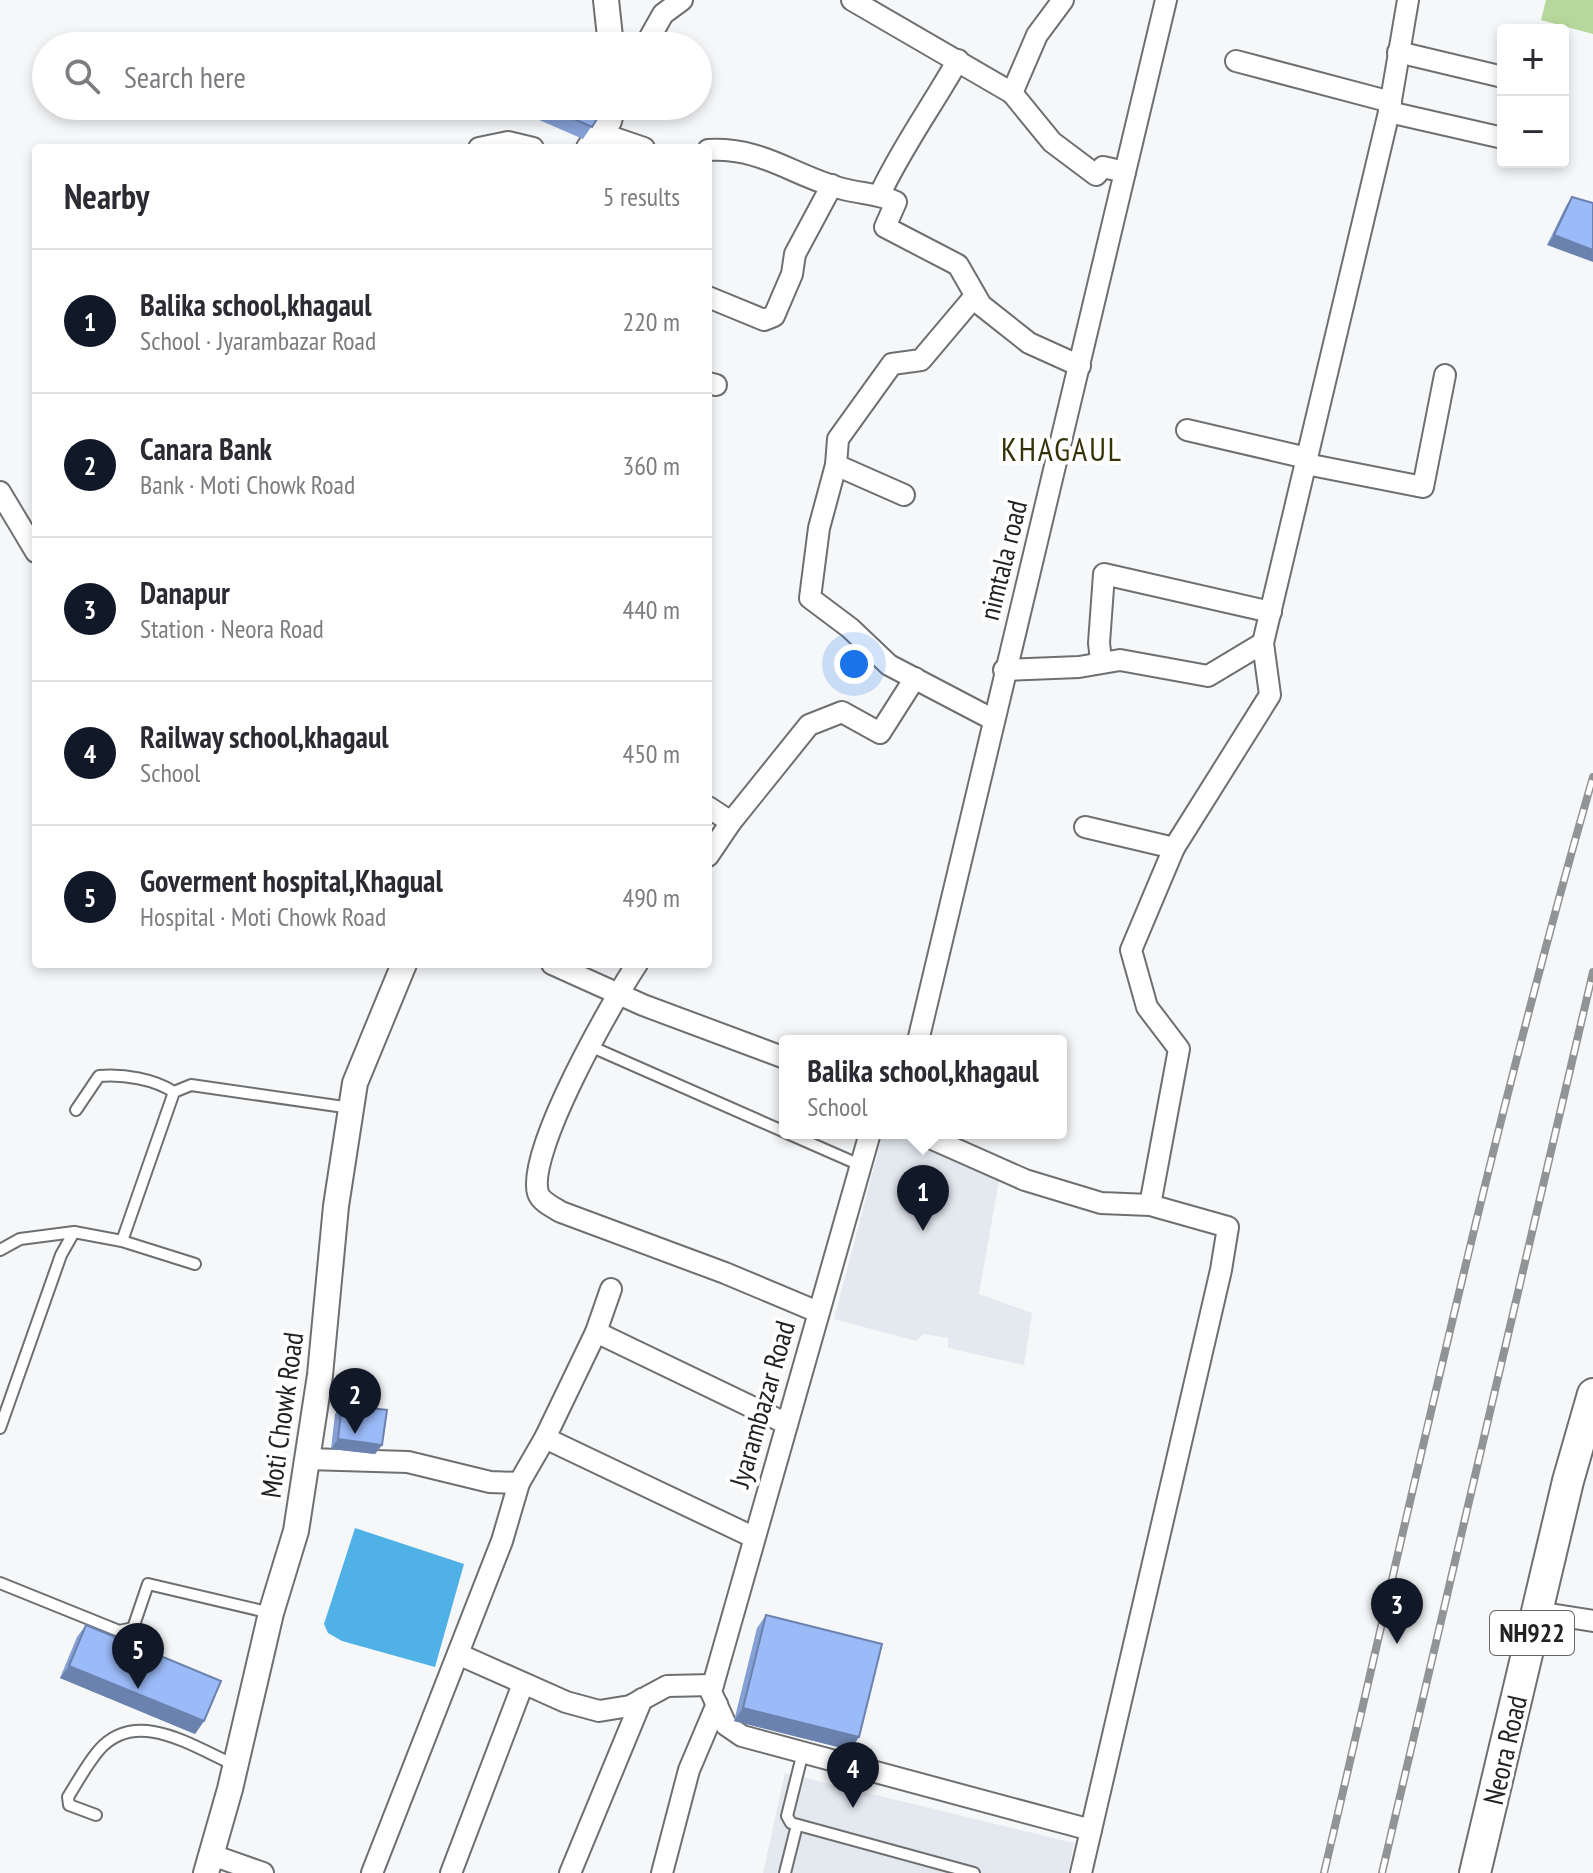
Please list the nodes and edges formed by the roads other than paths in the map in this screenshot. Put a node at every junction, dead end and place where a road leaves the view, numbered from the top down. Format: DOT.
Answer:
graph roads {
  1 [pos="606,0"];
  2 [pos="682,0"];
  3 [pos="852,0"];
  4 [pos="1063,0"];
  5 [pos="1166,0"];
  6 [pos="1408,0"];
  7 [pos="609,32"];
  8 [pos="653,32"];
  9 [pos="1398,52"];
  10 [pos="958,60"];
  11 [pos="1236,61"];
  12 [pos="1497,76"];
  13 [pos="1012,93"];
  14 [pos="1390,107"];
  15 [pos="606,120"];
  16 [pos="1497,136"];
  17 [pos="595,140"];
  18 [pos="620,144"];
  19 [pos="712,150"];
  20 [pos="1125,172"];
  21 [pos="832,185"];
  22 [pos="880,194"];
  23 [pos="975,296"];
  24 [pos="712,299"];
  25 [pos="1080,366"];
  26 [pos="1445,375"];
  27 [pos="1187,430"];
  28 [pos="1306,461"];
  29 [pos="836,465"];
  30 [pos="0,492"];
  31 [pos="904,495"];
  32 [pos="32,545"];
  33 [pos="1271,612"];
  34 [pos="1263,643"];
  35 [pos="1101,660"];
  36 [pos="1004,670"];
  37 [pos="915,678"];
  38 [pos="992,719"];
  39 [pos="712,810"];
  40 [pos="731,822"];
  41 [pos="1085,827"];
  42 [pos="1174,848"];
  43 [pos="712,850"];
  44 [pos="402,968"];
  45 [pos="561,968"];
  46 [pos="634,968"];
  47 [pos="618,993"];
  48 [pos="919,1035"];
  49 [pos="592,1047"];
  50 [pos="779,1056"];
  51 [pos="174,1092"];
  52 [pos="351,1108"];
  53 [pos="76,1110"];
  54 [pos="779,1129"];
  55 [pos="802,1139"];
  56 [pos="868,1139"];
  57 [pos="933,1139"];
  58 [pos="860,1165"];
  59 [pos="1150,1205"];
  60 [pos="74,1232"];
  61 [pos="122,1241"];
  62 [pos="0,1250"];
  63 [pos="195,1264"];
  64 [pos="611,1289"];
  65 [pos="818,1312"];
  66 [pos="596,1332"];
  67 [pos="1591,1412"];
  68 [pos="785,1423"];
  69 [pos="0,1428"];
  70 [pos="545,1438"];
  71 [pos="307,1459"];
  72 [pos="519,1483"];
  73 [pos="753,1537"];
  74 [pos="0,1583"];
  75 [pos="1537,1612"];
  76 [pos="271,1613"];
  77 [pos="1593,1621"];
  78 [pos="458,1654"];
  79 [pos="523,1684"];
  80 [pos="714,1694"];
  81 [pos="642,1699"];
  82 [pos="803,1752"];
  83 [pos="235,1765"];
  84 [pos="96,1815"];
  85 [pos="797,1825"];
  86 [pos="1091,1830"];
  87 [pos="209,1864"];
  88 [pos="263,1873"];
  89 [pos="372,1873"];
  90 [pos="451,1873"];
  91 [pos="570,1873"];
  92 [pos="662,1873"];
  93 [pos="785,1873"];
  94 [pos="974,1873"];
  95 [pos="1081,1873"];
  96 [pos="1475,1873"];
  1 -- 7 [label="street"];
  2 -- 8 [label="street"];
  3 -- 10 [label="street"];
  4 -- 13 [label="street"];
  5 -- 20 [label="street, nimtala road"];
  6 -- 9 [label="street"];
  9 -- 12 [label="street"];
  9 -- 14 [label="street"];
  10 -- 13 [label="street"];
  10 -- 22 [label="street"];
  11 -- 14 [label="street"];
  13 -- 20 [label="street"];
  14 -- 16 [label="street"];
  14 -- 28 [label="street"];
  15 -- 17 [label="street"];
  17 -- 18 [label="street"];
  19 -- 21 [label="street"];
  20 -- 25 [label="street, nimtala road"];
  21 -- 22 [label="street"];
  21 -- 24 [label="street"];
  22 -- 23 [label="street"];
  23 -- 25 [label="street"];
  23 -- 29 [label="street"];
  25 -- 36 [label="street, nimtala road"];
  26 -- 28 [label="street"];
  27 -- 28 [label="street"];
  28 -- 33 [label="street"];
  29 -- 31 [label="street"];
  29 -- 37 [label="street"];
  30 -- 32 [label="street"];
  33 -- 34 [label="street"];
  33 -- 35 [label="street"];
  34 -- 35 [label="street"];
  34 -- 42 [label="street"];
  35 -- 36 [label="street"];
  36 -- 38 [label="street, nimtala road"];
  37 -- 38 [label="street"];
  37 -- 40 [label="street"];
  38 -- 48 [label="street, nimtala road"];
  39 -- 40 [label="street"];
  40 -- 43 [label="street"];
  41 -- 42 [label="street"];
  42 -- 59 [label="street"];
  44 -- 52 [label="street, Moti Chowk Road"];
  45 -- 47 [label="street"];
  46 -- 47 [label="street"];
  47 -- 49 [label="street"];
  47 -- 50 [label="street"];
  49 -- 54 [label="lane"];
  49 -- 65 [label="street"];
  51 -- 52 [label="lane"];
  51 -- 53 [label="lane"];
  51 -- 61 [label="lane"];
  52 -- 71 [label="street, Moti Chowk Road"];
  55 -- 58 [label="lane"];
  56 -- 58 [label="street, Jyarambazar Road"];
  57 -- 59 [label="street"];
  58 -- 65 [label="street, Jyarambazar Road"];
  59 -- 86 [label="street"];
  60 -- 61 [label="lane"];
  60 -- 62 [label="lane"];
  60 -- 69 [label="lane"];
  61 -- 63 [label="lane"];
  64 -- 66 [label="street"];
  65 -- 68 [label="street, Jyarambazar Road"];
  66 -- 68 [label="street"];
  66 -- 70 [label="street"];
  67 -- 75 [label="main road, Neora Road / NH922"];
  68 -- 73 [label="street, Jyarambazar Road"];
  70 -- 72 [label="street"];
  70 -- 73 [label="street"];
  71 -- 72 [label="street"];
  71 -- 76 [label="street, Moti Chowk Road"];
  72 -- 78 [label="street"];
  73 -- 80 [label="street, Jyarambazar Road"];
  74 -- 76 [label="lane"];
  75 -- 77 [label="street"];
  75 -- 96 [label="main road, Neora Road / NH922"];
  76 -- 83 [label="street, Moti Chowk Road"];
  78 -- 79 [label="street"];
  78 -- 89 [label="street"];
  79 -- 81 [label="street"];
  79 -- 90 [label="street"];
  80 -- 81 [label="street"];
  80 -- 82 [label="street"];
  80 -- 92 [label="street, Jyarambazar Road"];
  81 -- 91 [label="street"];
  82 -- 85 [label="lane"];
  82 -- 86 [label="street"];
  83 -- 84 [label="lane"];
  83 -- 87 [label="street, Moti Chowk Road"];
  85 -- 93 [label="lane"];
  85 -- 94 [label="lane"];
  86 -- 95 [label="street"];
  87 -- 88 [label="street"];
}
